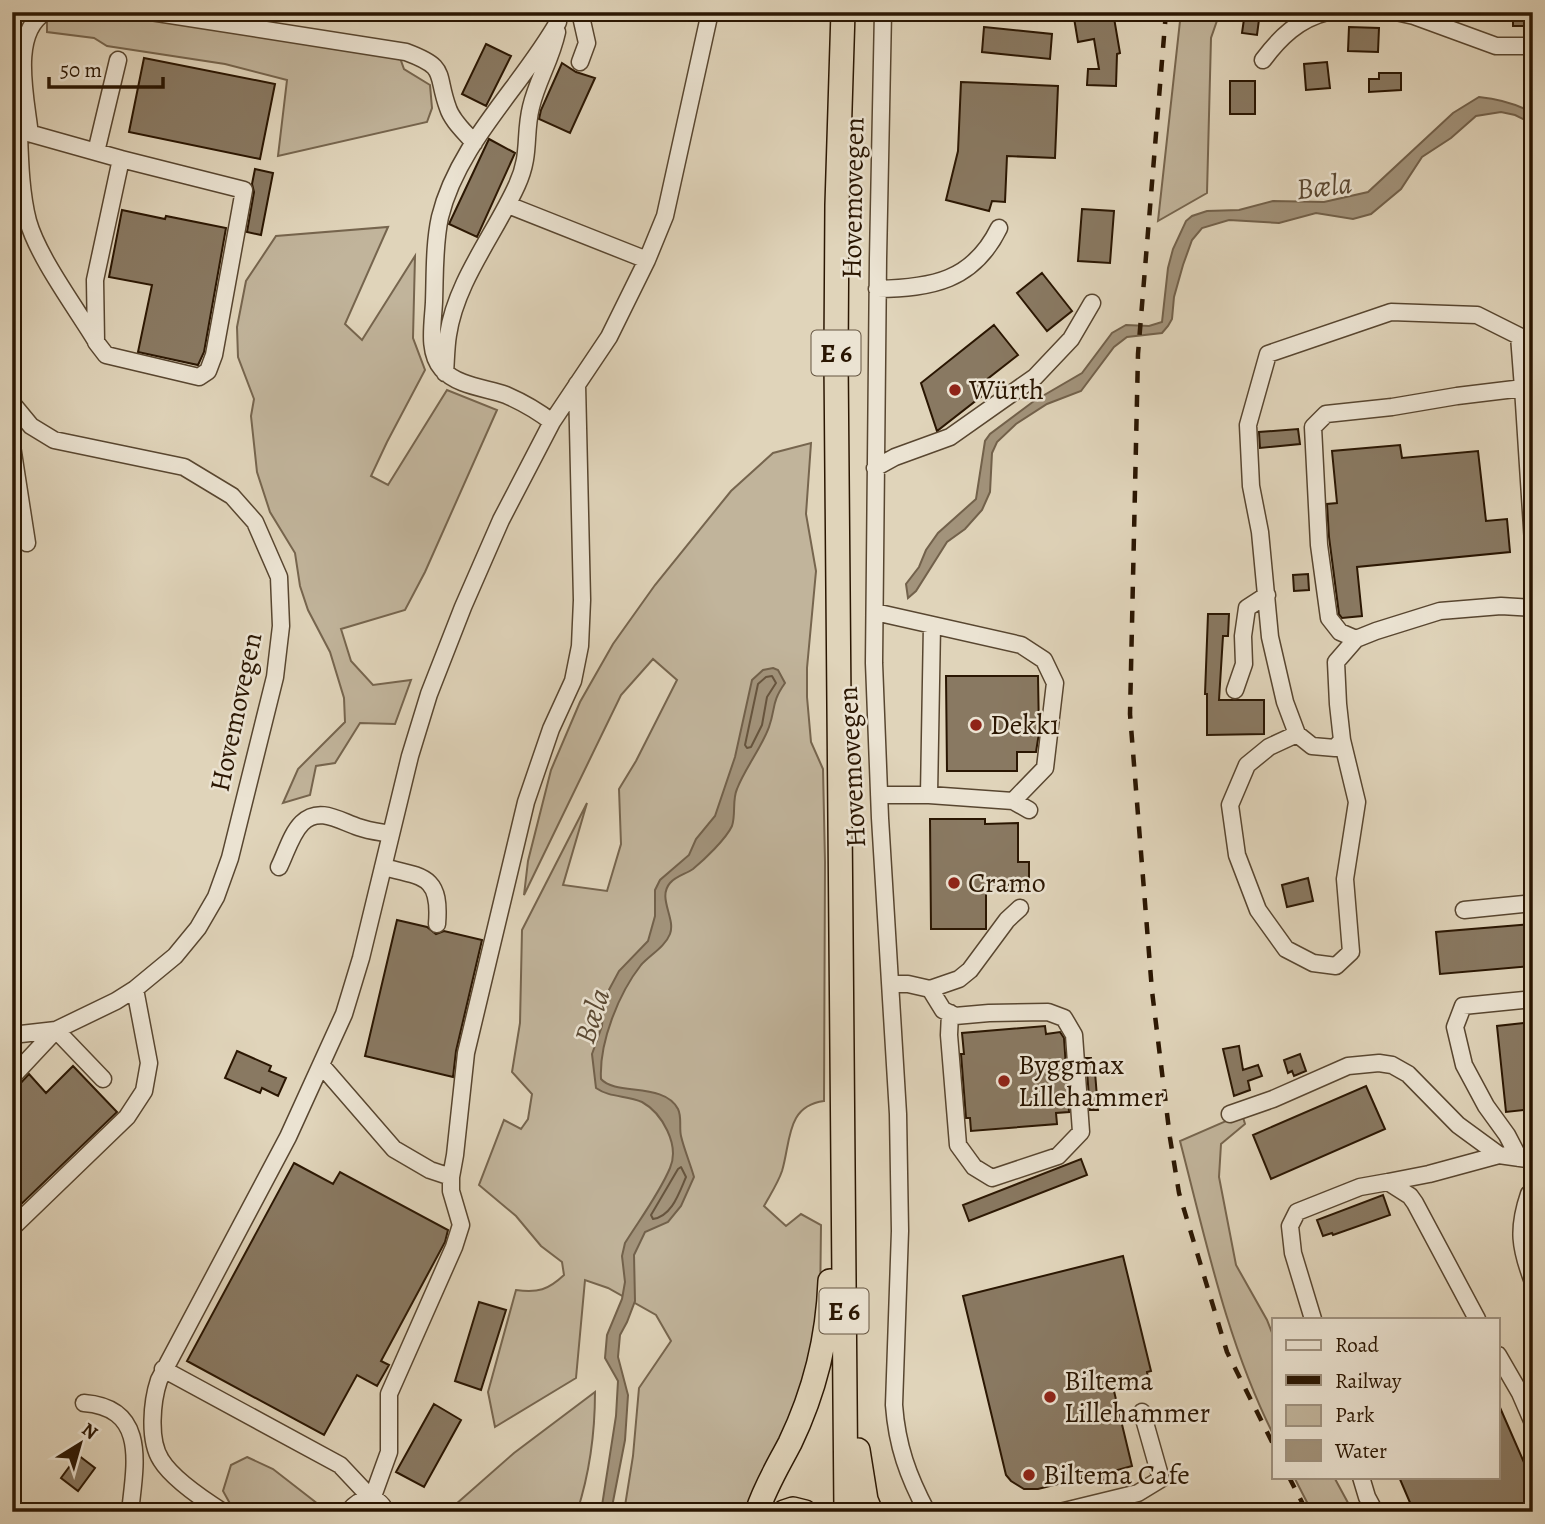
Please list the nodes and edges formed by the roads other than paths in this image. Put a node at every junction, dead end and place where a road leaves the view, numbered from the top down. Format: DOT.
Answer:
graph roads {
  1 [pos="46,12"];
  2 [pos="151,12"];
  3 [pos="580,12"];
  4 [pos="709,12"];
  5 [pos="844,12"];
  6 [pos="883,12"];
  7 [pos="1327,12"];
  8 [pos="1396,12"];
  9 [pos="560,17"];
  10 [pos="1533,46"];
  11 [pos="118,60"];
  12 [pos="1263,60"];
  13 [pos="580,62"];
  14 [pos="19,130"];
  15 [pos="474,143"];
  16 [pos="96,152"];
  17 [pos="121,159"];
  18 [pos="508,205"];
  19 [pos="999,228"];
  20 [pos="646,260"];
  21 [pos="877,289"];
  22 [pos="1092,303"];
  23 [pos="96,342"];
  24 [pos="445,373"];
  25 [pos="577,384"];
  26 [pos="1523,388"];
  27 [pos="12,402"];
  28 [pos="552,422"];
  29 [pos="12,446"];
  30 [pos="875,468"];
  31 [pos="21,535"];
  32 [pos="1533,542"];
  33 [pos="1267,595"];
  34 [pos="1533,608"];
  35 [pos="875,612"];
  36 [pos="932,625"];
  37 [pos="1356,639"];
  38 [pos="1235,690"];
  39 [pos="1297,734"];
  40 [pos="1342,740"];
  41 [pos="879,794"];
  42 [pos="929,795"];
  43 [pos="1013,801"];
  44 [pos="1029,810"];
  45 [pos="391,834"];
  46 [pos="279,867"];
  47 [pos="383,867"];
  48 [pos="1533,902"];
  49 [pos="1020,908"];
  50 [pos="1464,910"];
  51 [pos="840,911"];
  52 [pos="437,924"];
  53 [pos="891,984"];
  54 [pos="135,989"];
  55 [pos="930,989"];
  56 [pos="1533,999"];
  57 [pos="950,1013"];
  58 [pos="56,1030"];
  59 [pos="12,1035"];
  60 [pos="323,1066"];
  61 [pos="12,1077"];
  62 [pos="103,1079"];
  63 [pos="842,1111"];
  64 [pos="1230,1114"];
  65 [pos="1499,1156"];
  66 [pos="1526,1159"];
  67 [pos="451,1177"];
  68 [pos="1388,1182"];
  69 [pos="1533,1194"];
  70 [pos="13,1227"];
  71 [pos="1533,1282"];
  72 [pos="1313,1318"];
  73 [pos="1477,1318"];
  74 [pos="1500,1359"];
  75 [pos="163,1369"];
  76 [pos="84,1403"];
  77 [pos="1142,1412"];
  78 [pos="1533,1423"];
  79 [pos="1361,1478"];
  80 [pos="372,1499"];
  81 [pos="130,1512"];
  82 [pos="223,1512"];
  83 [pos="348,1512"];
  84 [pos="386,1512"];
  85 [pos="757,1512"];
  86 [pos="784,1512"];
  87 [pos="805,1512"];
  88 [pos="846,1512"];
  89 [pos="872,1512"];
  90 [pos="927,1512"];
  91 [pos="1060,1512"];
  92 [pos="1375,1512"];
  1 -- 14 [label="street"];
  2 -- 15 [label="street"];
  3 -- 13 [label="street"];
  4 -- 20 [label="street"];
  5 -- 51 [label="highway, E 6"];
  6 -- 21 [label="street, Hovemovegen"];
  7 -- 12 [label="street"];
  8 -- 10 [label="street"];
  9 -- 15 [label="street"];
  9 -- 18 [label="street"];
  11 -- 16 [label="street"];
  14 -- 16 [label="street"];
  14 -- 23 [label="street"];
  15 -- 24 [label="street"];
  16 -- 17 [label="street"];
  17 -- 23 [label="street"];
  17 -- 23 [label="street"];
  18 -- 20 [label="street"];
  18 -- 24 [label="street"];
  19 -- 21 [label="street"];
  20 -- 25 [label="street"];
  21 -- 30 [label="street, Hovemovegen"];
  22 -- 30 [label="street"];
  24 -- 28 [label="street"];
  25 -- 28 [label="street"];
  25 -- 67 [label="street"];
  26 -- 32 [label="street"];
  26 -- 33 [label="street"];
  26 -- 37 [label="street"];
  27 -- 54 [label="street, Hovemovegen"];
  28 -- 45 [label="street"];
  29 -- 31 [label="street"];
  30 -- 35 [label="street, Hovemovegen"];
  33 -- 38 [label="street"];
  33 -- 39 [label="street"];
  34 -- 37 [label="street"];
  35 -- 36 [label="street"];
  35 -- 41 [label="street, Hovemovegen"];
  36 -- 42 [label="street"];
  36 -- 43 [label="street"];
  37 -- 40 [label="street"];
  39 -- 40 [label="street"];
  39 -- 40 [label="street"];
  41 -- 42 [label="street"];
  41 -- 53 [label="street, Hovemovegen"];
  42 -- 43 [label="street"];
  43 -- 44 [label="street"];
  45 -- 46 [label="street"];
  45 -- 47 [label="street"];
  47 -- 52 [label="street"];
  47 -- 60 [label="street"];
  48 -- 50 [label="street"];
  49 -- 55 [label="street"];
  51 -- 63 [label="highway, E 6"];
  51 -- 89 [label="highway"];
  53 -- 55 [label="street"];
  53 -- 90 [label="street, Hovemovegen"];
  54 -- 58 [label="street, Hovemovegen"];
  54 -- 70 [label="street"];
  55 -- 57 [label="street"];
  56 -- 66 [label="street"];
  57 -- 57 [label="street"];
  58 -- 59 [label="street, Hovemovegen"];
  58 -- 61 [label="street, Hovemovegen"];
  58 -- 62 [label="street"];
  60 -- 67 [label="street"];
  60 -- 75 [label="street"];
  63 -- 85 [label="highway"];
  63 -- 88 [label="highway, E 6"];
  64 -- 65 [label="street"];
  65 -- 66 [label="street"];
  65 -- 68 [label="street"];
  67 -- 80 [label="street"];
  68 -- 72 [label="street"];
  68 -- 73 [label="street"];
  69 -- 71 [label="street"];
  74 -- 78 [label="street"];
  75 -- 80 [label="street"];
  75 -- 82 [label="street"];
  76 -- 81 [label="street"];
  77 -- 91 [label="street"];
  79 -- 92 [label="street"];
  80 -- 83 [label="street"];
  80 -- 84 [label="street"];
  86 -- 87 [label="highway"];
}
